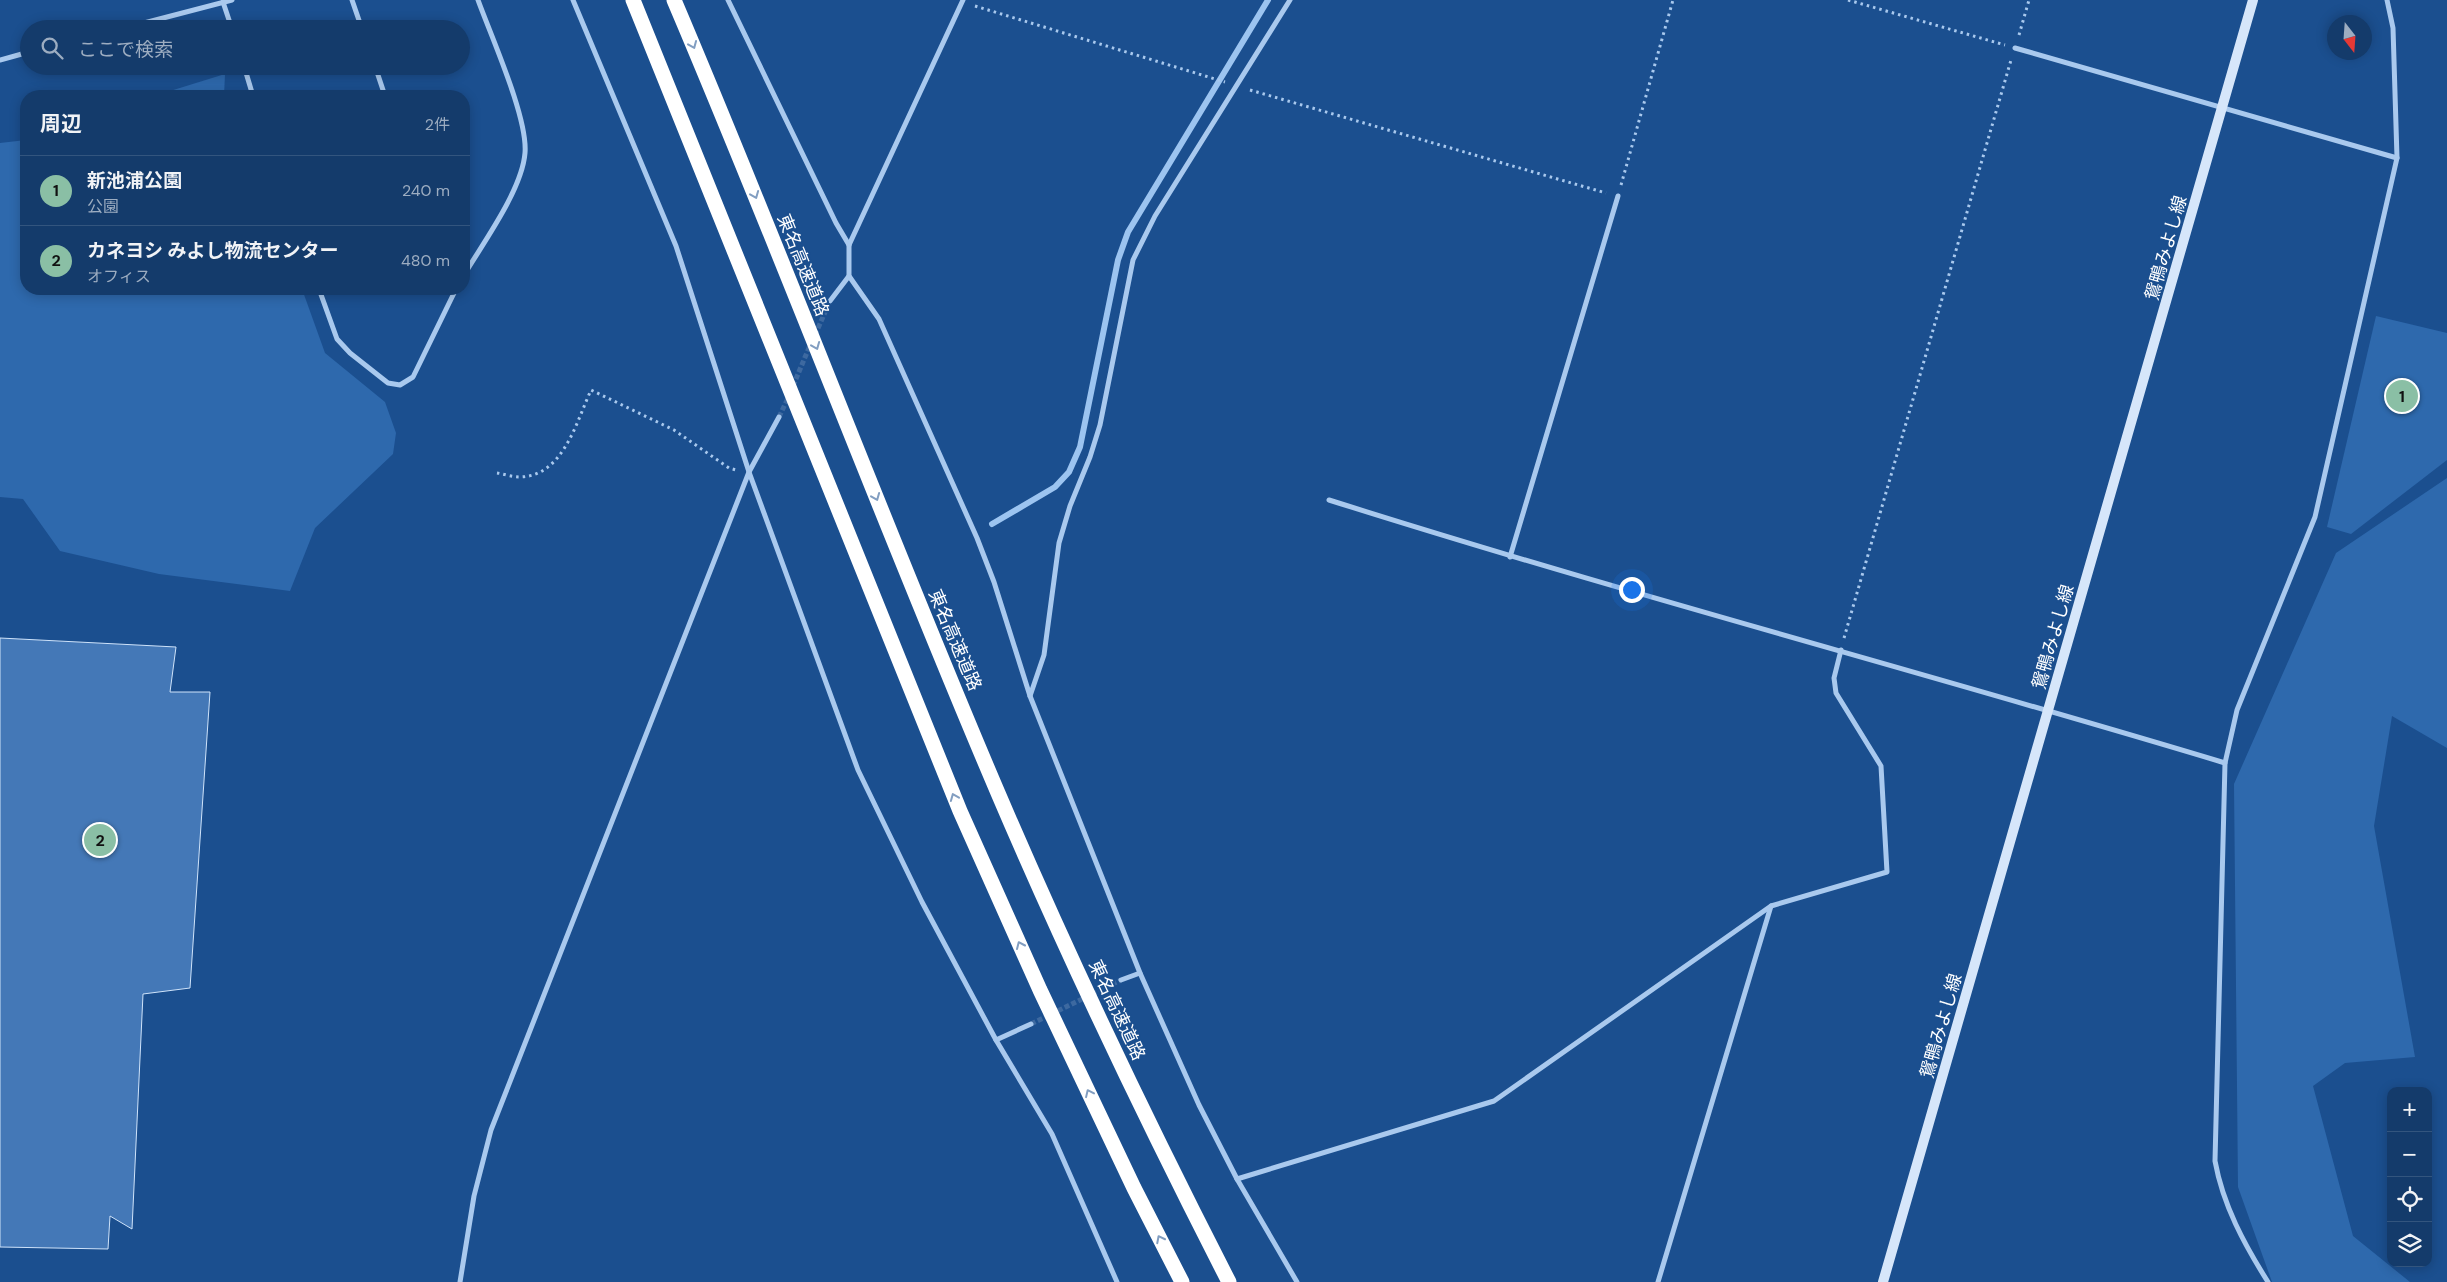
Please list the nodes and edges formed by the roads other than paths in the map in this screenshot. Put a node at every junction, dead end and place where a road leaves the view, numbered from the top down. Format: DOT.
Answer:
graph roads {
  1 [pos="232,0"];
  2 [pos="352,0"];
  3 [pos="478,0"];
  4 [pos="573,0"];
  5 [pos="633,0"];
  6 [pos="674,0"];
  7 [pos="728,0"];
  8 [pos="1290,0"];
  9 [pos="2253,0"];
  10 [pos="2387,0"];
  11 [pos="963,1"];
  12 [pos="223,2"];
  13 [pos="155,20"];
  14 [pos="229,20"];
  15 [pos="359,20"];
  16 [pos="2015,48"];
  17 [pos="20,54"];
  18 [pos="0,60"];
  19 [pos="247,75"];
  20 [pos="378,75"];
  21 [pos="251,90"];
  22 [pos="383,90"];
  23 [pos="2223,109"];
  24 [pos="2397,158"];
  25 [pos="1618,196"];
  26 [pos="849,246"];
  27 [pos="470,264"];
  28 [pos="849,276"];
  29 [pos="321,295"];
  30 [pos="451,295"];
  31 [pos="830,301"];
  32 [pos="779,417"];
  33 [pos="748,472"];
  34 [pos="1329,500"];
  35 [pos="1510,557"];
  36 [pos="1840,650"];
  37 [pos="1030,696"];
  38 [pos="2049,710"];
  39 [pos="2225,763"];
  40 [pos="1771,906"];
  41 [pos="1140,972"];
  42 [pos="1121,980"];
  43 [pos="1031,1024"];
  44 [pos="996,1040"];
  45 [pos="1237,1179"];
  46 [pos="460,1282"];
  47 [pos="1117,1282"];
  48 [pos="1182,1282"];
  49 [pos="1229,1282"];
  50 [pos="1297,1282"];
  51 [pos="1658,1282"];
  52 [pos="1883,1282"];
  53 [pos="2268,1282"];
  1 -- 12 [label="street"];
  2 -- 15 [label="street"];
  3 -- 27 [label="street"];
  4 -- 33 [label="street"];
  48 -- 5 [label="highway, one-way"];
  6 -- 49 [label="highway, 東名高速道路, one-way"];
  7 -- 26 [label="street"];
  8 -- 37 [label="street"];
  9 -- 23 [label="main road, 鴛鴨みよし線"];
  10 -- 24 [label="street"];
  11 -- 26 [label="street"];
  12 -- 13 [label="street"];
  12 -- 14 [label="street"];
  16 -- 23 [label="street"];
  17 -- 18 [label="street"];
  19 -- 21 [label="street"];
  20 -- 22 [label="street"];
  23 -- 24 [label="street"];
  23 -- 38 [label="main road, 鴛鴨みよし線"];
  24 -- 39 [label="street"];
  25 -- 35 [label="street"];
  26 -- 28 [label="street"];
  28 -- 31 [label="street"];
  28 -- 37 [label="street"];
  29 -- 30 [label="street"];
  32 -- 33 [label="street"];
  33 -- 44 [label="street"];
  33 -- 46 [label="street"];
  34 -- 35 [label="street"];
  35 -- 36 [label="street"];
  36 -- 38 [label="street"];
  36 -- 40 [label="street"];
  37 -- 41 [label="street"];
  38 -- 39 [label="street"];
  38 -- 52 [label="main road, 鴛鴨みよし線"];
  39 -- 53 [label="street"];
  40 -- 45 [label="street"];
  40 -- 51 [label="street"];
  41 -- 42 [label="street"];
  41 -- 45 [label="street"];
  43 -- 44 [label="street"];
  44 -- 47 [label="street"];
  45 -- 50 [label="street"];
}
